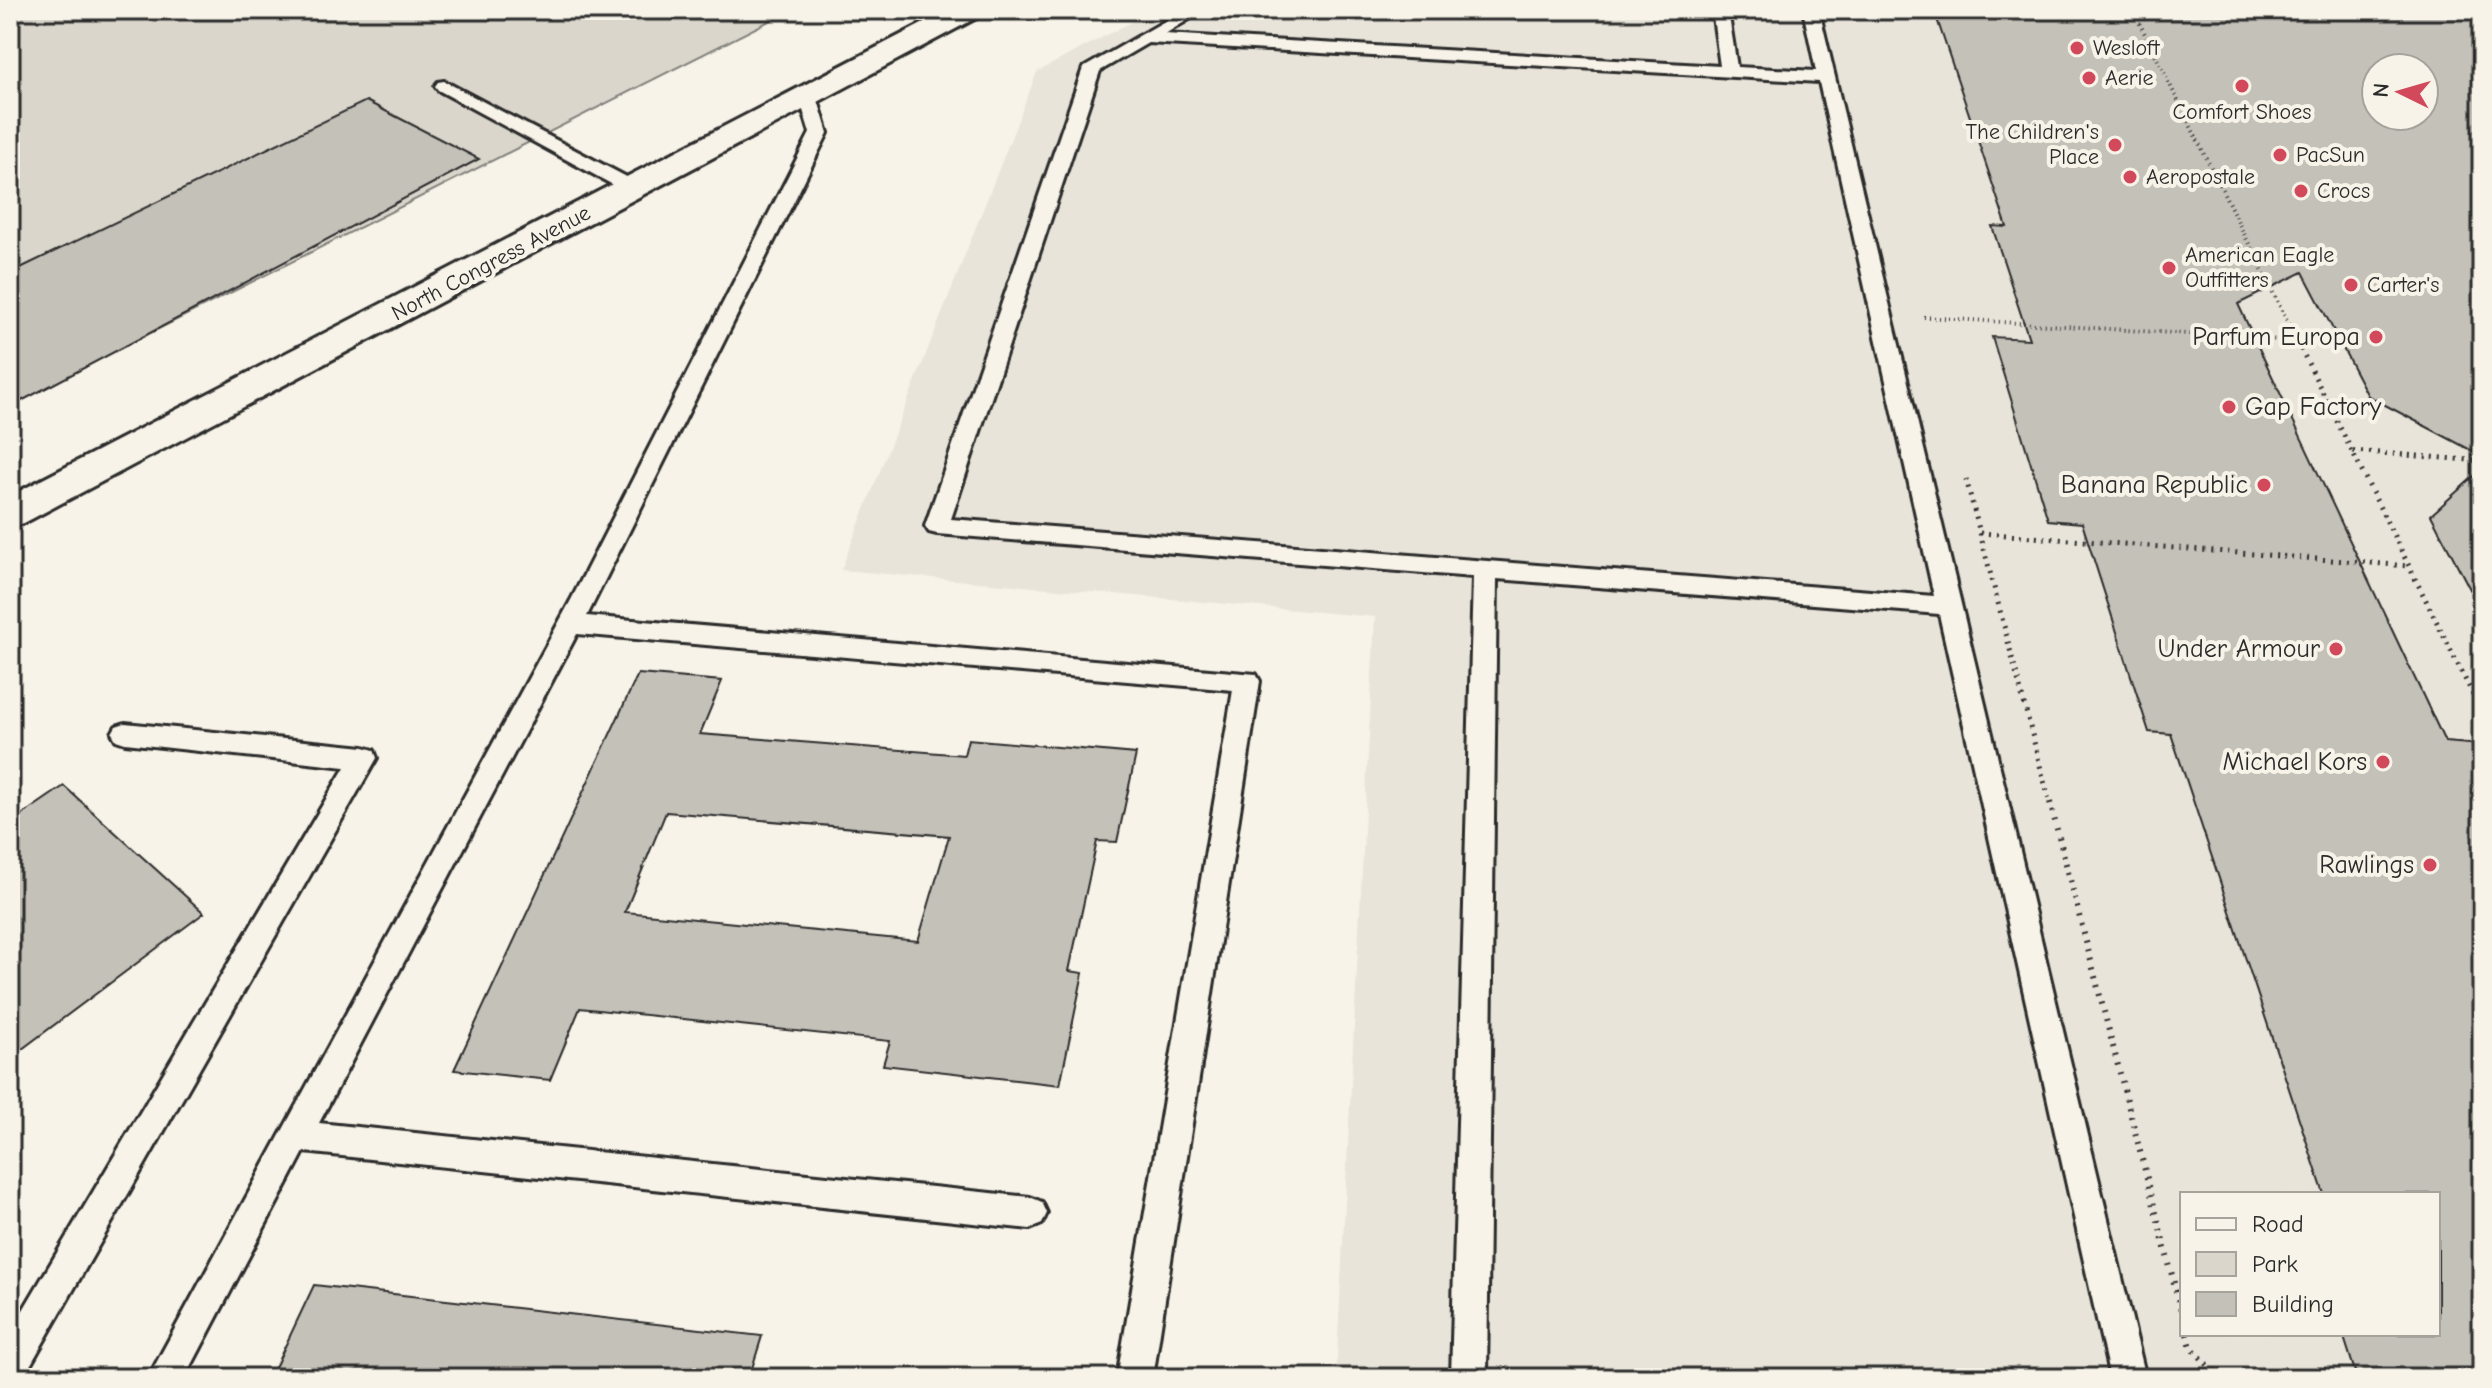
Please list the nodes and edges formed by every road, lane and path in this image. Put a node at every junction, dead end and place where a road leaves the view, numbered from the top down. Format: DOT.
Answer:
graph roads {
  1 [pos="1196,10"];
  2 [pos="1720,10"];
  3 [pos="1811,10"];
  4 [pos="2133,10"];
  5 [pos="958,12"];
  6 [pos="1145,38"];
  7 [pos="1729,71"];
  8 [pos="1827,77"];
  9 [pos="444,86"];
  10 [pos="808,97"];
  11 [pos="633,188"];
  12 [pos="1920,302"];
  13 [pos="1924,317"];
  14 [pos="1928,333"];
  15 [pos="2297,341"];
  16 [pos="2352,451"];
  17 [pos="2482,461"];
  18 [pos="1964,472"];
  19 [pos="10,513"];
  20 [pos="1980,533"];
  21 [pos="2409,566"];
  22 [pos="1485,567"];
  23 [pos="1951,606"];
  24 [pos="570,624"];
  25 [pos="2482,713"];
  26 [pos="125,733"];
  27 [pos="296,1136"];
  28 [pos="1030,1213"];
  29 [pos="2180,1306"];
  30 [pos="2188,1336"];
  31 [pos="10,1366"];
  32 [pos="166,1378"];
  33 [pos="1135,1378"];
  34 [pos="1469,1378"];
  35 [pos="2128,1378"];
  36 [pos="2220,1378"];
  1 -- 6 [label="lane"];
  2 -- 7 [label="lane"];
  3 -- 8 [label="lane"];
  4 -- 15 [label="path"];
  5 -- 10 [label="street, North Congress Avenue"];
  6 -- 7 [label="lane"];
  6 -- 22 [label="lane"];
  7 -- 8 [label="lane"];
  8 -- 23 [label="lane"];
  9 -- 11 [label="lane"];
  10 -- 11 [label="street, North Congress Avenue"];
  10 -- 24 [label="lane"];
  11 -- 19 [label="street, North Congress Avenue"];
  12 -- 13 [label="path"];
  13 -- 14 [label="path"];
  13 -- 15 [label="path"];
  15 -- 16 [label="path"];
  16 -- 17 [label="path"];
  16 -- 21 [label="path"];
  18 -- 20 [label="path"];
  20 -- 21 [label="path"];
  20 -- 29 [label="path"];
  21 -- 25 [label="path"];
  22 -- 23 [label="lane"];
  22 -- 34 [label="lane"];
  23 -- 35 [label="lane"];
  24 -- 27 [label="lane"];
  24 -- 33 [label="lane"];
  26 -- 31 [label="lane"];
  27 -- 28 [label="lane"];
  27 -- 32 [label="lane"];
  30 -- 36 [label="path"];
}
